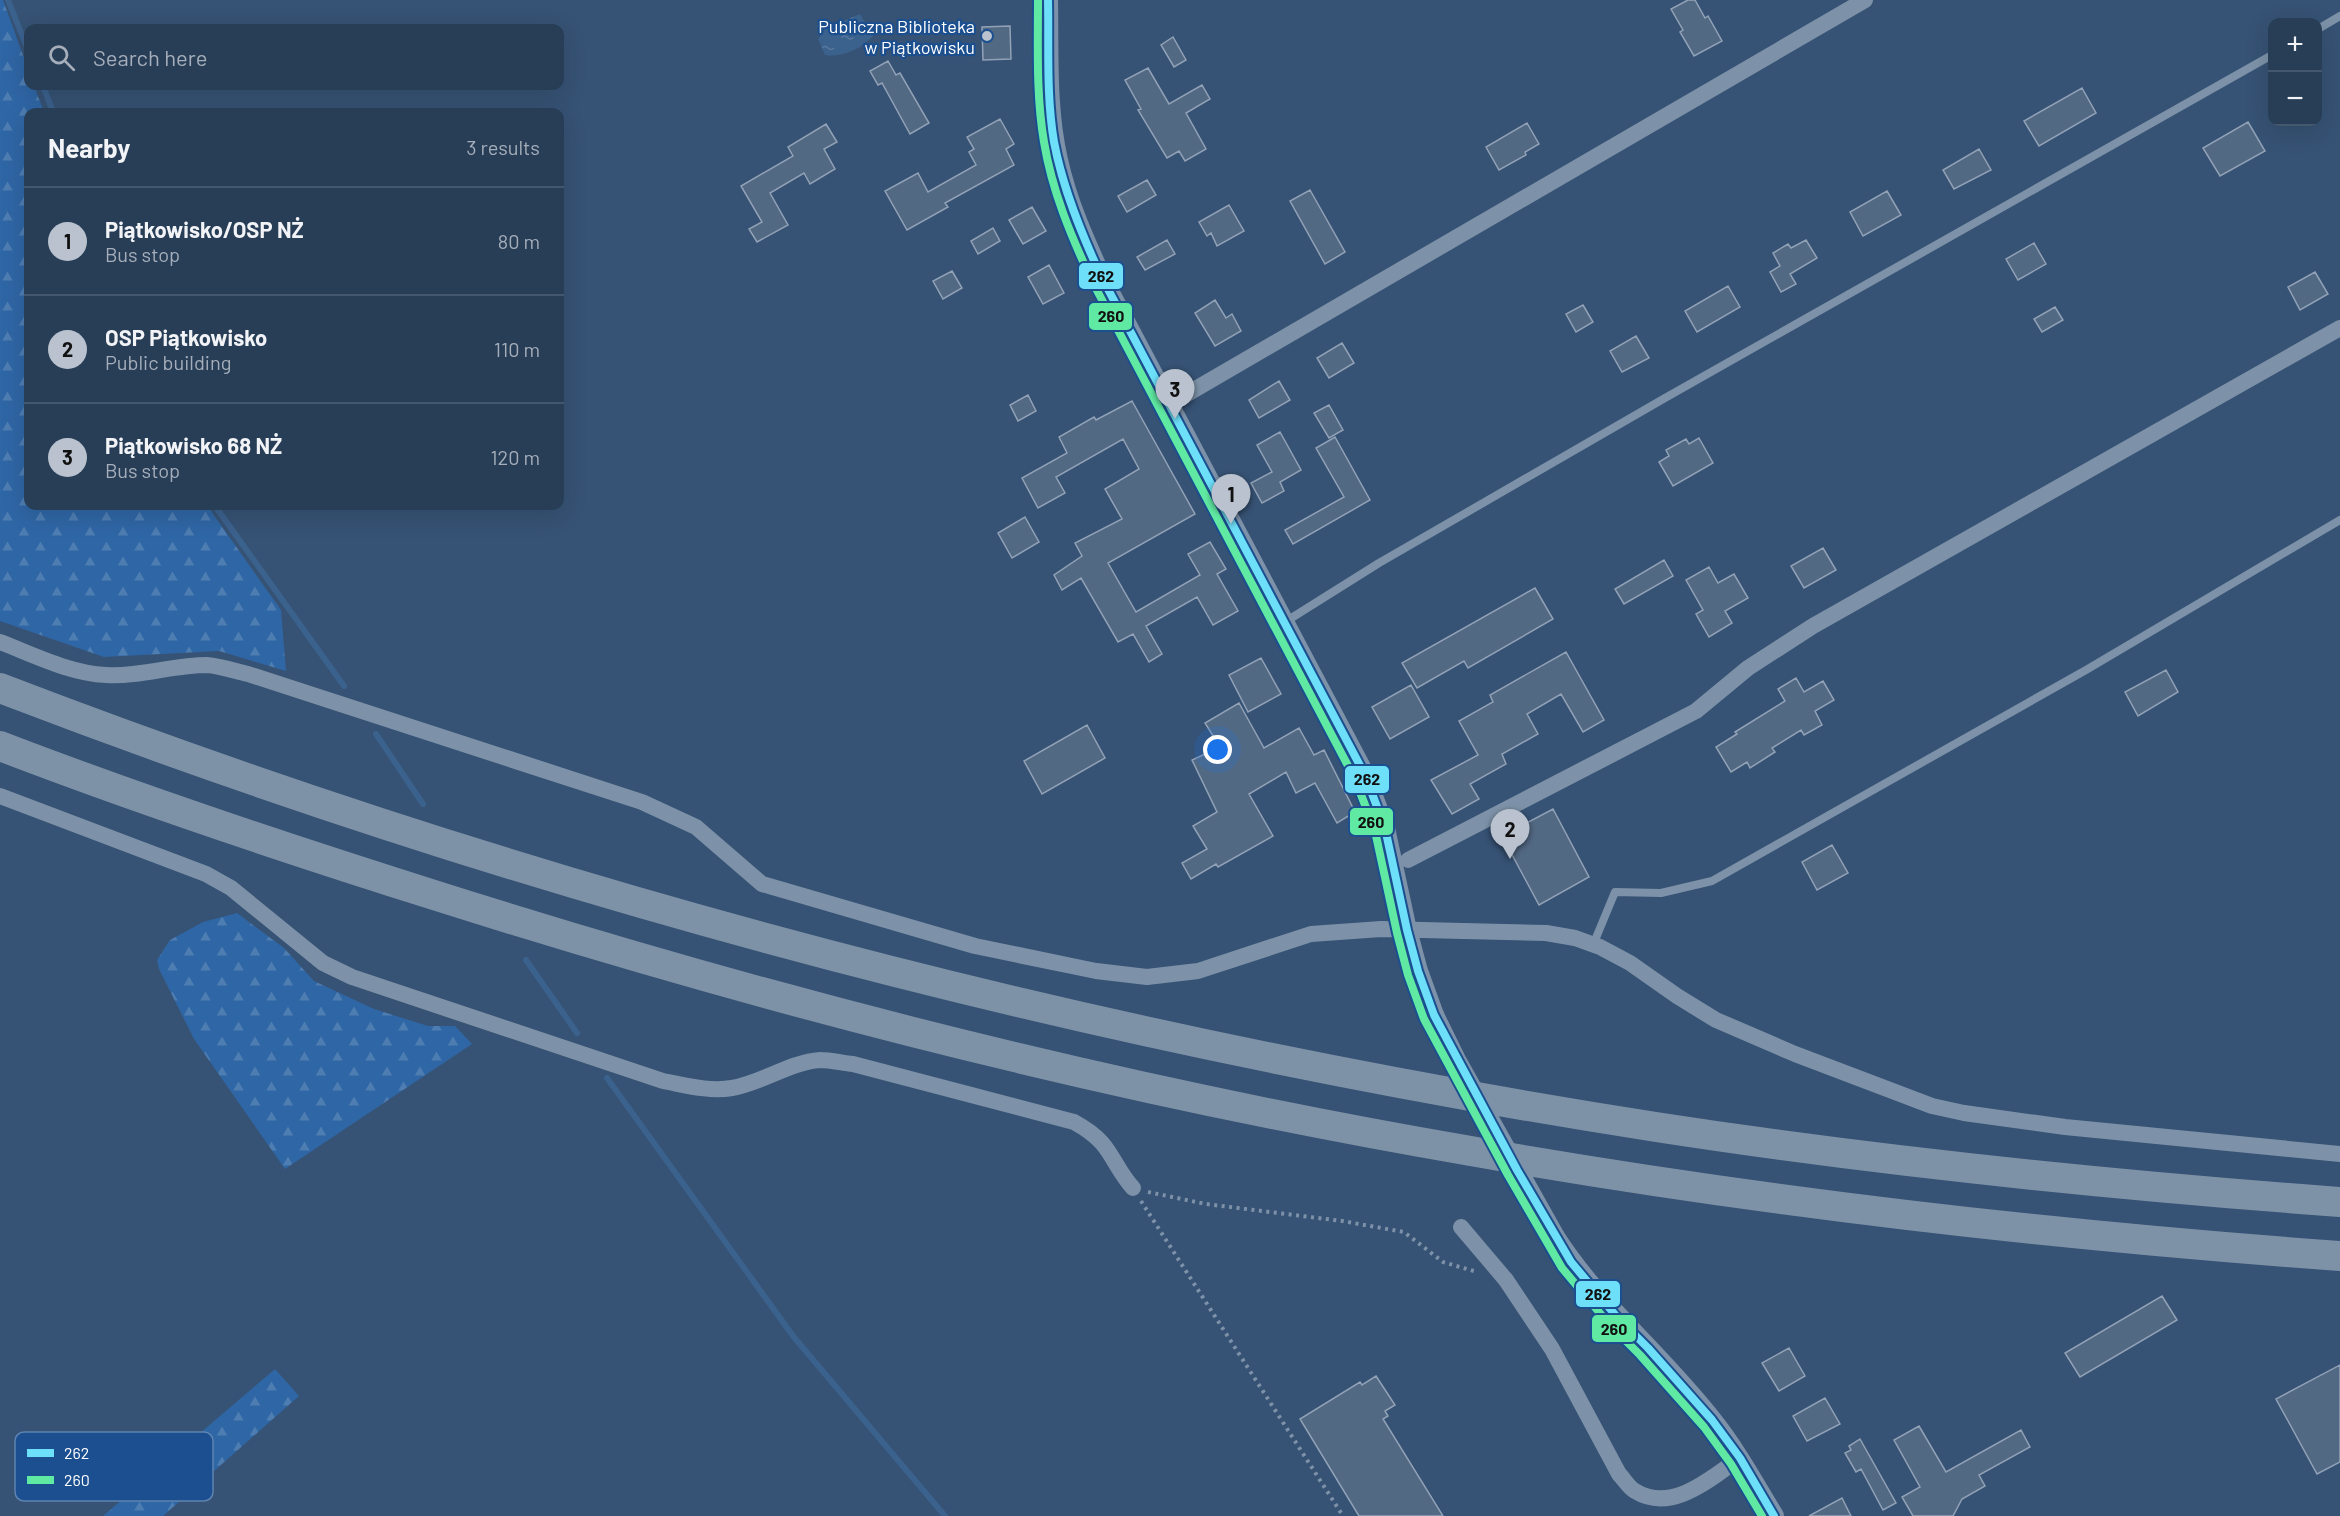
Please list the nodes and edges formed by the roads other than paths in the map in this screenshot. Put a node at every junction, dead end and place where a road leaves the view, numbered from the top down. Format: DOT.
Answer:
graph roads {
  1 [pos="1048,0"];
  2 [pos="1865,0"];
  3 [pos="2340,16"];
  4 [pos="2322,27"];
  5 [pos="2268,57"];
  6 [pos="2340,328"];
  7 [pos="1168,405"];
  8 [pos="2340,520"];
  9 [pos="1284,622"];
  10 [pos="0,642"];
  11 [pos="0,688"];
  12 [pos="0,746"];
  13 [pos="0,796"];
  14 [pos="1408,860"];
  15 [pos="1407,930"];
  16 [pos="1593,945"];
  17 [pos="2340,1154"];
  18 [pos="1133,1188"];
  19 [pos="2340,1202"];
  20 [pos="1461,1227"];
  21 [pos="2340,1256"];
  22 [pos="1740,1458"];
  23 [pos="1774,1516"];
  1 -- 7 [label="street"];
  2 -- 7 [label="street"];
  3 -- 4 [label="lane"];
  5 -- 9 [label="lane"];
  6 -- 14 [label="street"];
  7 -- 9 [label="street"];
  8 -- 16 [label="lane"];
  9 -- 15 [label="street"];
  10 -- 15 [label="street"];
  11 -- 19 [label="highway"];
  12 -- 21 [label="highway"];
  13 -- 18 [label="street"];
  15 -- 16 [label="street"];
  15 -- 22 [label="street, bridge"];
  16 -- 17 [label="street"];
  20 -- 22 [label="street"];
  22 -- 23 [label="street"];
}
